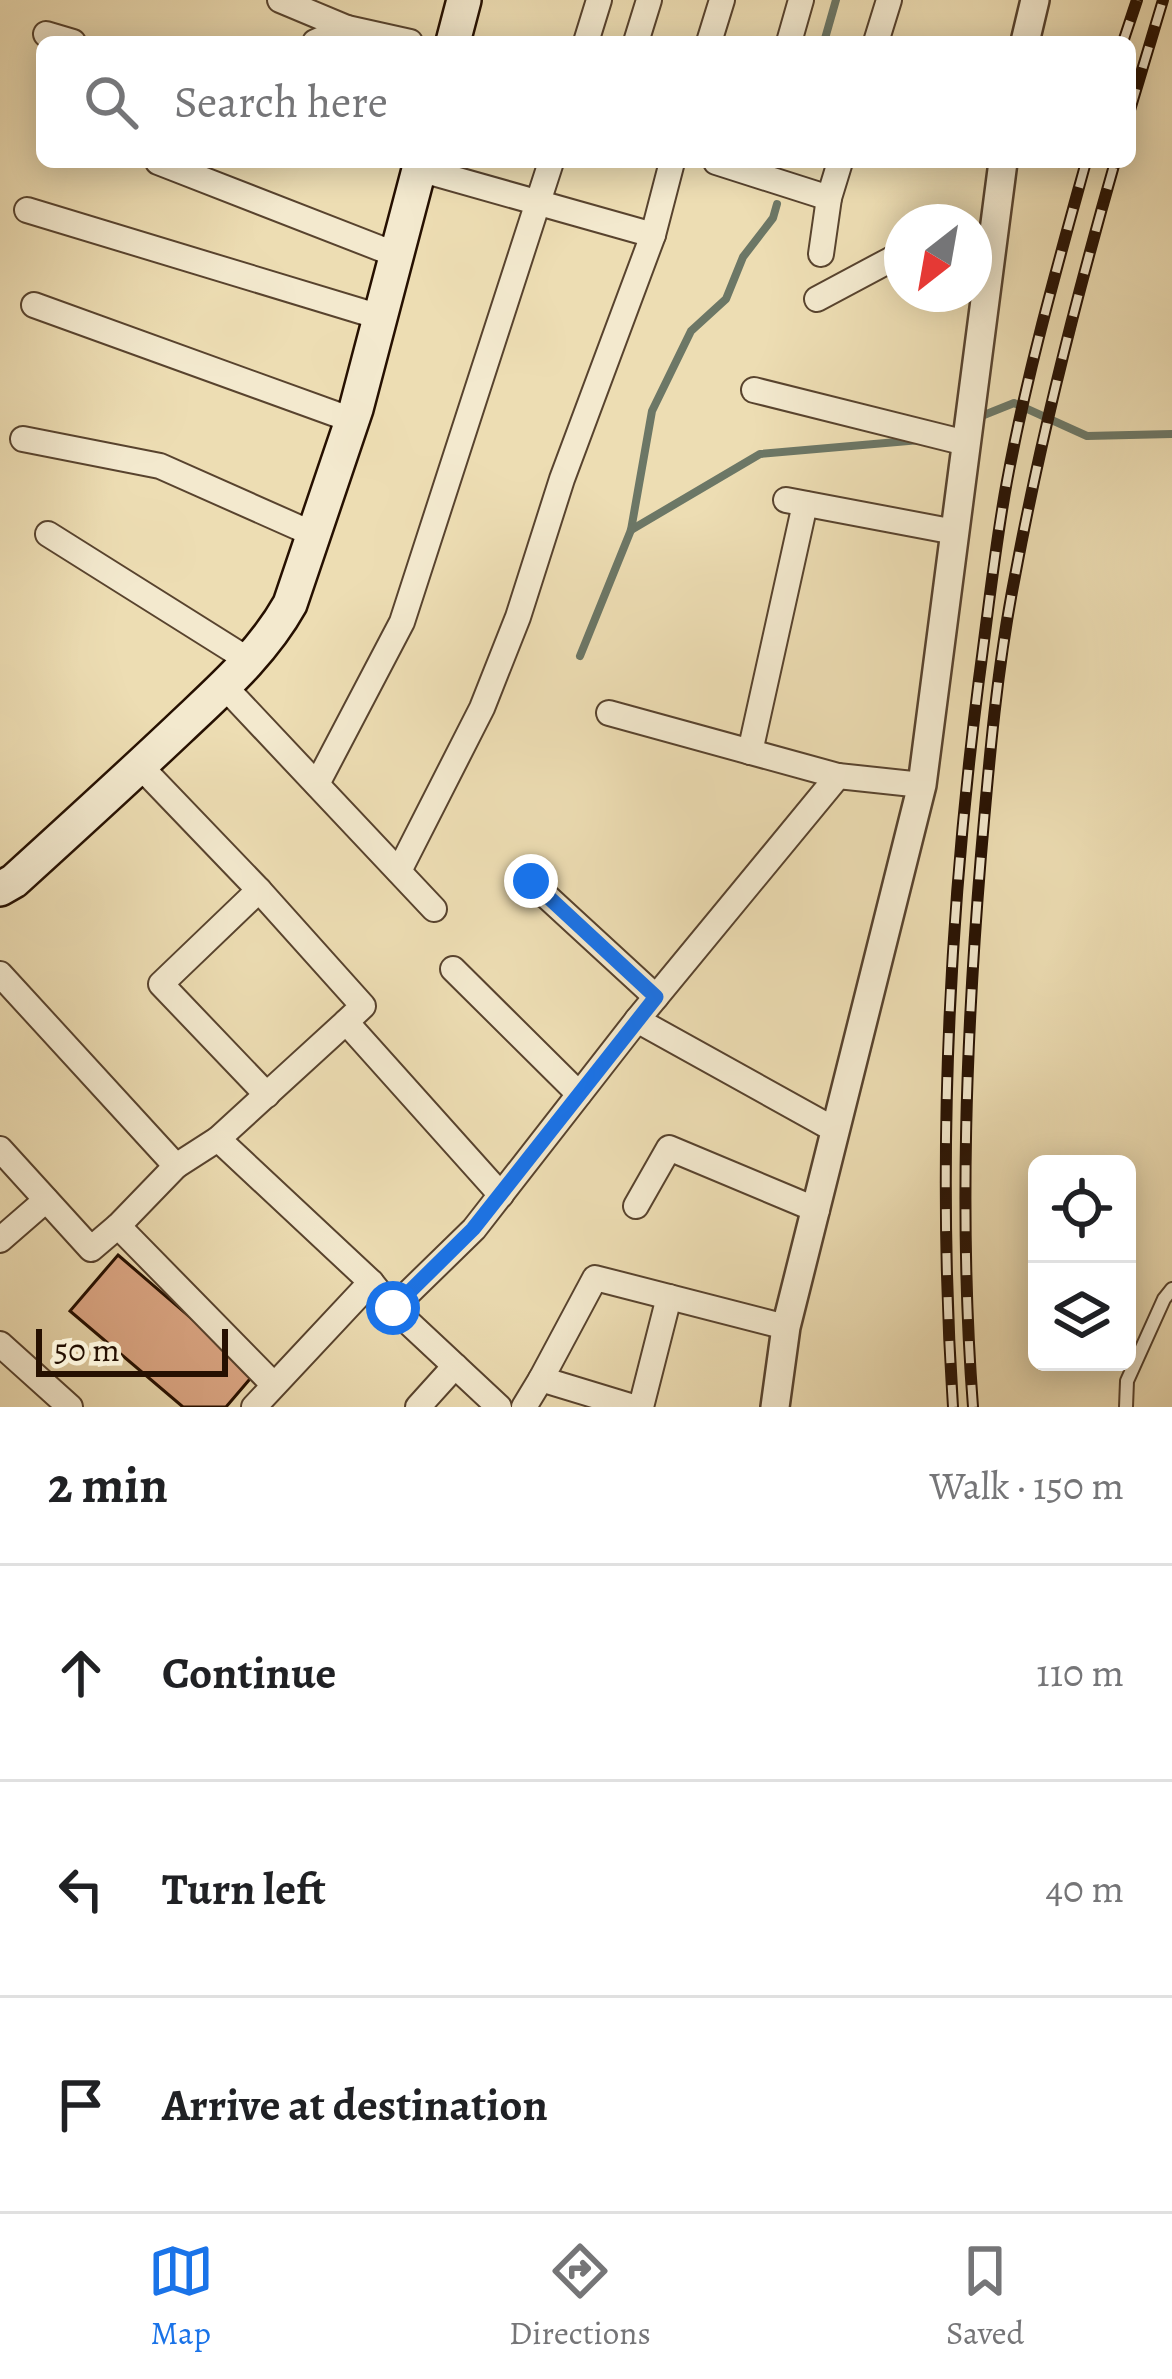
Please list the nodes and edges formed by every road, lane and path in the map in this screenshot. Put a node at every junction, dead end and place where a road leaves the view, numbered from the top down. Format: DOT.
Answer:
graph roads {
  1 [pos="280,0"];
  2 [pos="464,0"];
  3 [pos="599,0"];
  4 [pos="649,0"];
  5 [pos="722,0"];
  6 [pos="801,0"];
  7 [pos="889,0"];
  8 [pos="1034,0"];
  9 [pos="347,28"];
  10 [pos="46,34"];
  11 [pos="53,36"];
  12 [pos="329,36"];
  13 [pos="383,36"];
  14 [pos="455,36"];
  15 [pos="588,36"];
  16 [pos="638,36"];
  17 [pos="711,36"];
  18 [pos="790,36"];
  19 [pos="878,36"];
  20 [pos="1026,36"];
  21 [pos="173,168"];
  22 [pos="419,168"];
  23 [pos="426,168"];
  24 [pos="549,168"];
  25 [pos="670,168"];
  26 [pos="753,168"];
  27 [pos="838,168"];
  28 [pos="1002,168"];
  29 [pos="829,198"];
  30 [pos="538,203"];
  31 [pos="27,210"];
  32 [pos="992,217"];
  33 [pos="653,236"];
  34 [pos="821,254"];
  35 [pos="397,255"];
  36 [pos="884,263"];
  37 [pos="817,299"];
  38 [pos="34,305"];
  39 [pos="978,312"];
  40 [pos="380,317"];
  41 [pos="754,390"];
  42 [pos="352,420"];
  43 [pos="23,439"];
  44 [pos="966,443"];
  45 [pos="955,532"];
  46 [pos="48,534"];
  47 [pos="313,534"];
  48 [pos="250,661"];
  49 [pos="224,686"];
  50 [pos="609,713"];
  51 [pos="750,752"];
  52 [pos="140,766"];
  53 [pos="838,776"];
  54 [pos="317,784"];
  55 [pos="922,784"];
  56 [pos="399,872"];
  57 [pos="531,881"];
  58 [pos="0,889"];
  59 [pos="260,890"];
  60 [pos="434,909"];
  61 [pos="453,969"];
  62 [pos="0,974"];
  63 [pos="656,997"];
  64 [pos="637,1020"];
  65 [pos="346,1022"];
  66 [pos="579,1094"];
  67 [pos="268,1095"];
  68 [pos="835,1130"];
  69 [pos="218,1139"];
  70 [pos="0,1149"];
  71 [pos="176,1166"];
  72 [pos="501,1196"];
  73 [pos="46,1200"];
  74 [pos="636,1206"];
  75 [pos="817,1210"];
  76 [pos="118,1226"];
  77 [pos="0,1240"];
  78 [pos="371,1282"];
  79 [pos="1172,1289"];
  80 [pos="669,1297"];
  81 [pos="393,1308"];
  82 [pos="786,1327"];
  83 [pos="0,1344"];
  84 [pos="455,1366"];
  85 [pos="541,1379"];
  86 [pos="273,1384"];
  87 [pos="70,1407"];
  88 [pos="254,1407"];
  89 [pos="418,1407"];
  90 [pos="499,1407"];
  91 [pos="524,1407"];
  92 [pos="637,1407"];
  93 [pos="775,1407"];
  94 [pos="1126,1407"];
  1 -- 9 [label="street"];
  2 -- 14 [label="main road"];
  3 -- 15 [label="street"];
  4 -- 16 [label="street"];
  5 -- 17 [label="street"];
  6 -- 18 [label="street"];
  7 -- 19 [label="street"];
  8 -- 20 [label="street"];
  9 -- 12 [label="street"];
  9 -- 13 [label="street"];
  10 -- 11 [label="street"];
  21 -- 35 [label="street"];
  22 -- 35 [label="main road"];
  23 -- 30 [label="street"];
  24 -- 30 [label="street"];
  25 -- 33 [label="street"];
  26 -- 29 [label="street"];
  27 -- 29 [label="street"];
  28 -- 32 [label="street"];
  29 -- 34 [label="street"];
  30 -- 33 [label="street"];
  30 -- 54 [label="street"];
  31 -- 40 [label="street"];
  33 -- 56 [label="street"];
  35 -- 40 [label="main road"];
  36 -- 37 [label="street"];
  38 -- 42 [label="street"];
  39 -- 44 [label="street"];
  40 -- 42 [label="main road"];
  41 -- 44 [label="street"];
  42 -- 47 [label="main road"];
  43 -- 47 [label="street"];
  44 -- 45 [label="street"];
  45 -- 51 [label="street"];
  45 -- 55 [label="street"];
  46 -- 48 [label="street"];
  47 -- 48 [label="main road"];
  48 -- 49 [label="main road"];
  49 -- 52 [label="main road"];
  49 -- 54 [label="street"];
  50 -- 51 [label="street"];
  51 -- 53 [label="street"];
  52 -- 58 [label="main road"];
  52 -- 59 [label="street"];
  53 -- 55 [label="street"];
  53 -- 63 [label="street"];
  54 -- 56 [label="street"];
  55 -- 68 [label="street"];
  56 -- 60 [label="street"];
  57 -- 63 [label="street"];
  59 -- 65 [label="street"];
  59 -- 67 [label="street"];
  61 -- 66 [label="street"];
  62 -- 71 [label="street"];
  63 -- 64 [label="street"];
  64 -- 66 [label="street"];
  64 -- 68 [label="street"];
  65 -- 67 [label="street"];
  65 -- 72 [label="street"];
  66 -- 72 [label="street"];
  67 -- 69 [label="street"];
  68 -- 75 [label="street"];
  69 -- 71 [label="street"];
  69 -- 78 [label="street"];
  70 -- 73 [label="street"];
  71 -- 76 [label="street"];
  72 -- 81 [label="street"];
  73 -- 76 [label="street"];
  73 -- 77 [label="street"];
  74 -- 75 [label="street"];
  75 -- 82 [label="street"];
  76 -- 86 [label="street"];
  78 -- 81 [label="street"];
  78 -- 86 [label="street"];
  79 -- 94 [label="lane"];
  80 -- 82 [label="street"];
  80 -- 85 [label="street"];
  80 -- 92 [label="street"];
  81 -- 84 [label="street"];
  82 -- 93 [label="street"];
  83 -- 87 [label="street"];
  84 -- 89 [label="street"];
  84 -- 90 [label="street"];
  85 -- 91 [label="street"];
  85 -- 92 [label="street"];
  86 -- 88 [label="street"];
}
